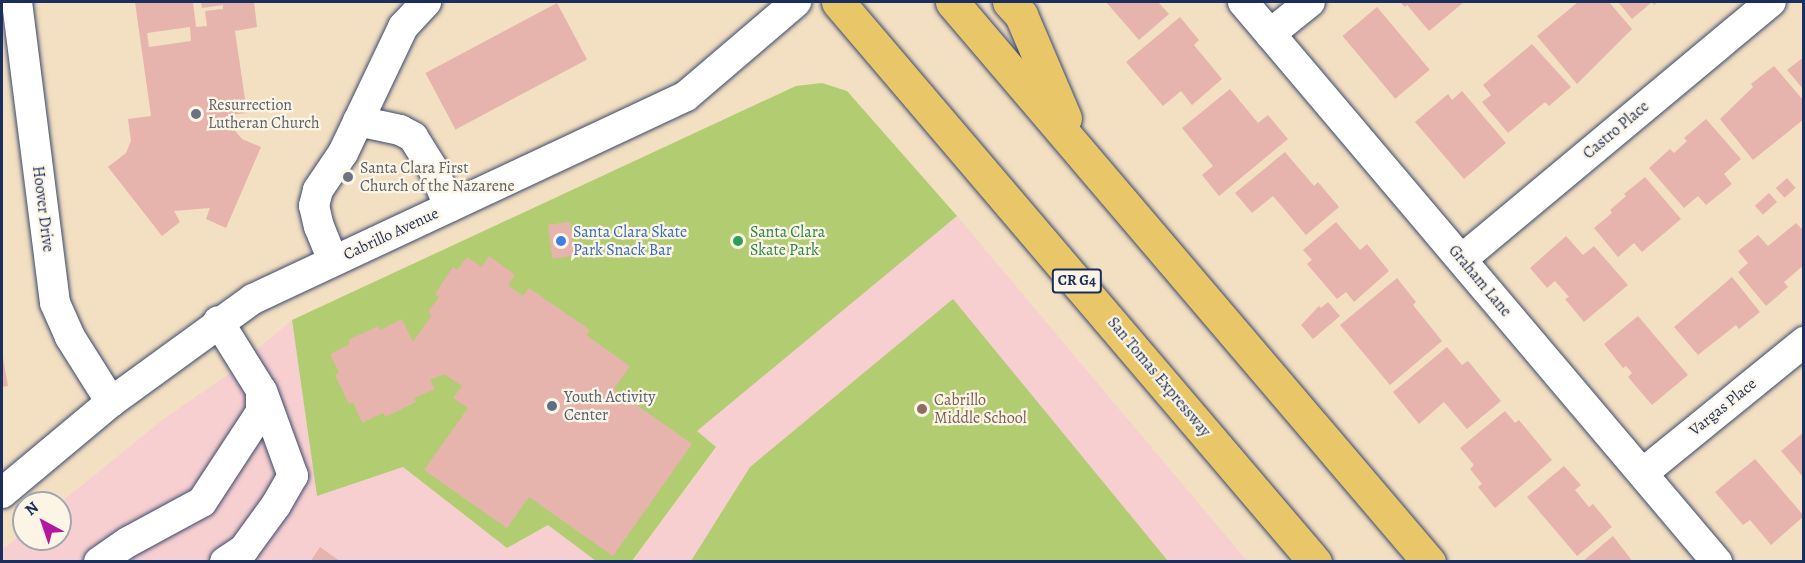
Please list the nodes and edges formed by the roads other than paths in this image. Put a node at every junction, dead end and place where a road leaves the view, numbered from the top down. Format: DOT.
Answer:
graph roads {
  1 [pos="17,2"];
  2 [pos="426,2"];
  3 [pos="796,2"];
  4 [pos="838,2"];
  5 [pos="952,2"];
  6 [pos="1009,2"];
  7 [pos="1243,2"];
  8 [pos="1310,2"];
  9 [pos="1771,2"];
  10 [pos="1270,34"];
  11 [pos="358,121"];
  12 [pos="1078,147"];
  13 [pos="449,207"];
  14 [pos="1462,260"];
  15 [pos="333,261"];
  16 [pos="218,321"];
  17 [pos="1803,342"];
  18 [pos="261,390"];
  19 [pos="111,402"];
  20 [pos="1643,473"];
  21 [pos="2,493"];
  22 [pos="99,561"];
  23 [pos="225,561"];
  24 [pos="1315,561"];
  25 [pos="1429,561"];
  26 [pos="1717,561"];
  1 -- 19 [label="street, Hoover Drive"];
  2 -- 11 [label="street"];
  3 -- 13 [label="street, Cabrillo Avenue"];
  4 -- 24 [label="highway, San Tomas Expressway / CR G4"];
  5 -- 12 [label="highway"];
  6 -- 12 [label="highway"];
  7 -- 10 [label="street, Graham Lane"];
  8 -- 10 [label="street"];
  9 -- 14 [label="street, Castro Place"];
  10 -- 14 [label="street, Graham Lane"];
  11 -- 13 [label="street"];
  11 -- 15 [label="street"];
  12 -- 25 [label="highway"];
  13 -- 15 [label="street, Cabrillo Avenue"];
  14 -- 20 [label="street, Graham Lane"];
  15 -- 16 [label="street, Cabrillo Avenue"];
  16 -- 18 [label="street"];
  16 -- 19 [label="street, Cabrillo Avenue"];
  17 -- 20 [label="street, Vargas Place"];
  18 -- 22 [label="street"];
  18 -- 23 [label="street"];
  19 -- 21 [label="street, Cabrillo Avenue"];
  20 -- 26 [label="street, Graham Lane"];
}
